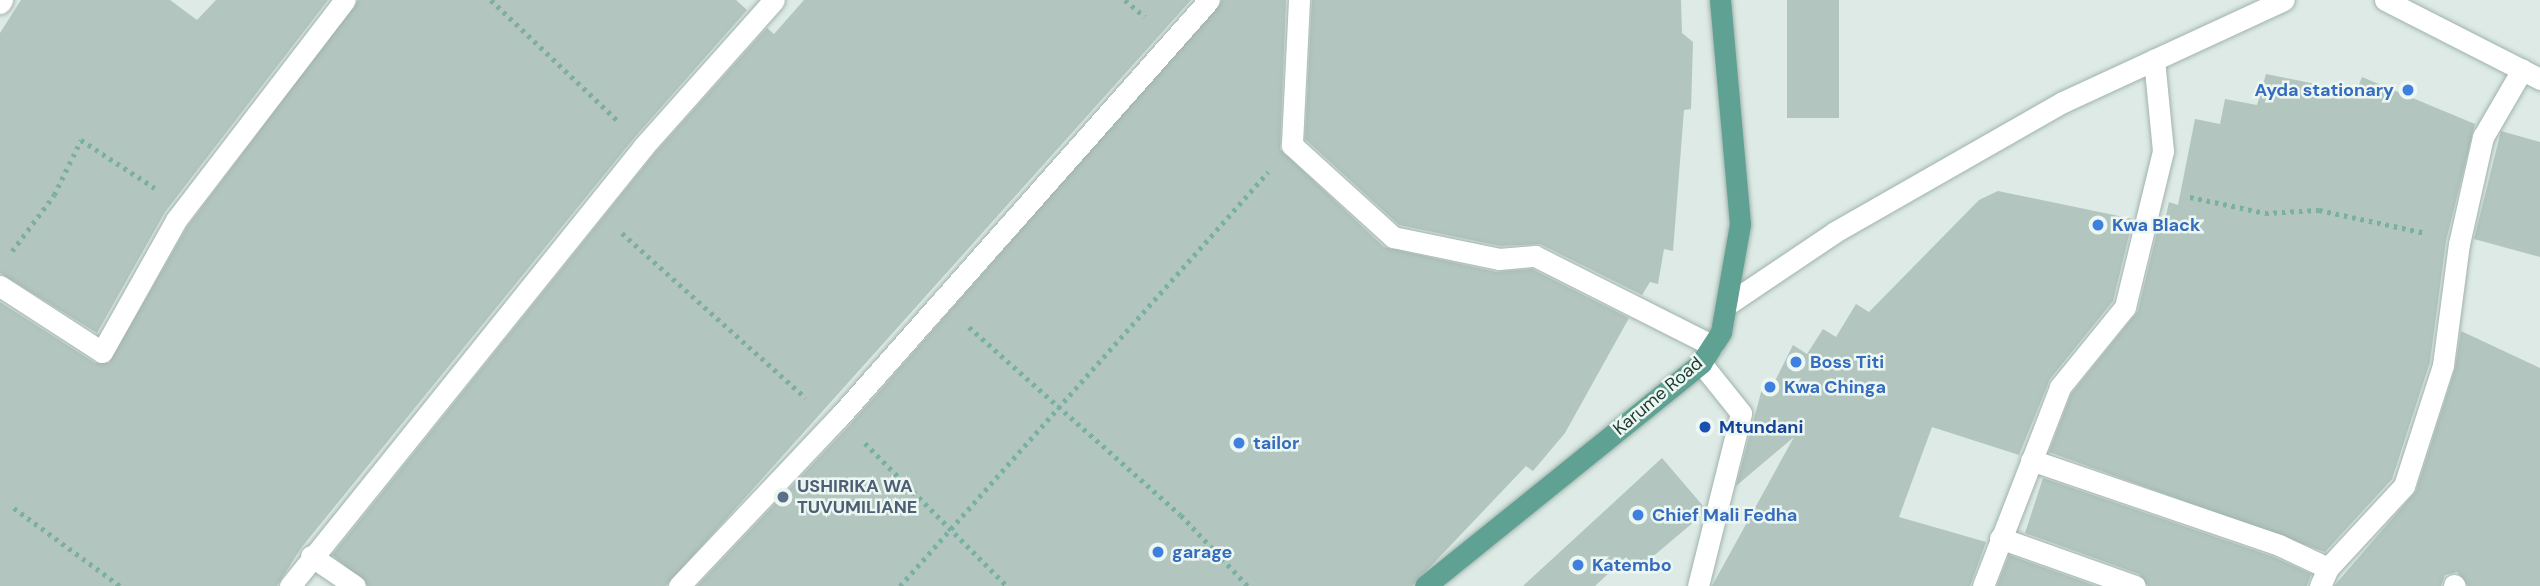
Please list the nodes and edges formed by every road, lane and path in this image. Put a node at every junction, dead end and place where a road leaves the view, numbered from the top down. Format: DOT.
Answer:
graph roads {
  1 [pos="345,0"];
  2 [pos="491,0"];
  3 [pos="774,0"];
  4 [pos="1209,0"];
  5 [pos="1299,0"];
  6 [pos="1720,0"];
  7 [pos="2284,0"];
  8 [pos="2385,0"];
  9 [pos="2154,59"];
  10 [pos="2531,75"];
  11 [pos="1292,145"];
  12 [pos="644,146"];
  13 [pos="2152,192"];
  14 [pos="594,208"];
  15 [pos="178,217"];
  16 [pos="2459,244"];
  17 [pos="6,261"];
  18 [pos="0,286"];
  19 [pos="942,302"];
  20 [pos="1731,302"];
  21 [pos="1707,355"];
  22 [pos="1059,409"];
  23 [pos="839,417"];
  24 [pos="2031,460"];
  25 [pos="13,508"];
  26 [pos="951,530"];
  27 [pos="2000,538"];
  28 [pos="311,556"];
  29 [pos="2324,577"];
  30 [pos="120,586"];
  31 [pos="290,586"];
  32 [pos="355,586"];
  33 [pos="679,586"];
  34 [pos="900,586"];
  35 [pos="1007,586"];
  36 [pos="1248,586"];
  37 [pos="1425,586"];
  38 [pos="1698,586"];
  39 [pos="1983,586"];
  40 [pos="2135,586"];
  1 -- 15 [label="street"];
  2 -- 12 [label="path"];
  3 -- 12 [label="street"];
  4 -- 19 [label="street"];
  5 -- 11 [label="street"];
  6 -- 20 [label="main road, Karume Road"];
  7 -- 9 [label="street"];
  8 -- 10 [label="street"];
  9 -- 13 [label="street"];
  9 -- 20 [label="street"];
  10 -- 16 [label="street"];
  11 -- 21 [label="street"];
  11 -- 22 [label="path"];
  12 -- 14 [label="street"];
  13 -- 16 [label="path"];
  13 -- 24 [label="street"];
  14 -- 23 [label="path"];
  14 -- 28 [label="street"];
  15 -- 17 [label="path"];
  15 -- 18 [label="street"];
  16 -- 29 [label="street"];
  19 -- 22 [label="path"];
  19 -- 23 [label="street"];
  20 -- 21 [label="main road, Karume Road"];
  21 -- 37 [label="main road, Karume Road"];
  21 -- 38 [label="street"];
  22 -- 26 [label="path"];
  22 -- 36 [label="path"];
  23 -- 26 [label="path"];
  23 -- 33 [label="street"];
  24 -- 27 [label="street"];
  24 -- 29 [label="street"];
  25 -- 30 [label="path"];
  26 -- 34 [label="path"];
  26 -- 35 [label="path"];
  27 -- 39 [label="street"];
  27 -- 40 [label="street"];
  28 -- 31 [label="street"];
  28 -- 32 [label="street"];
}
